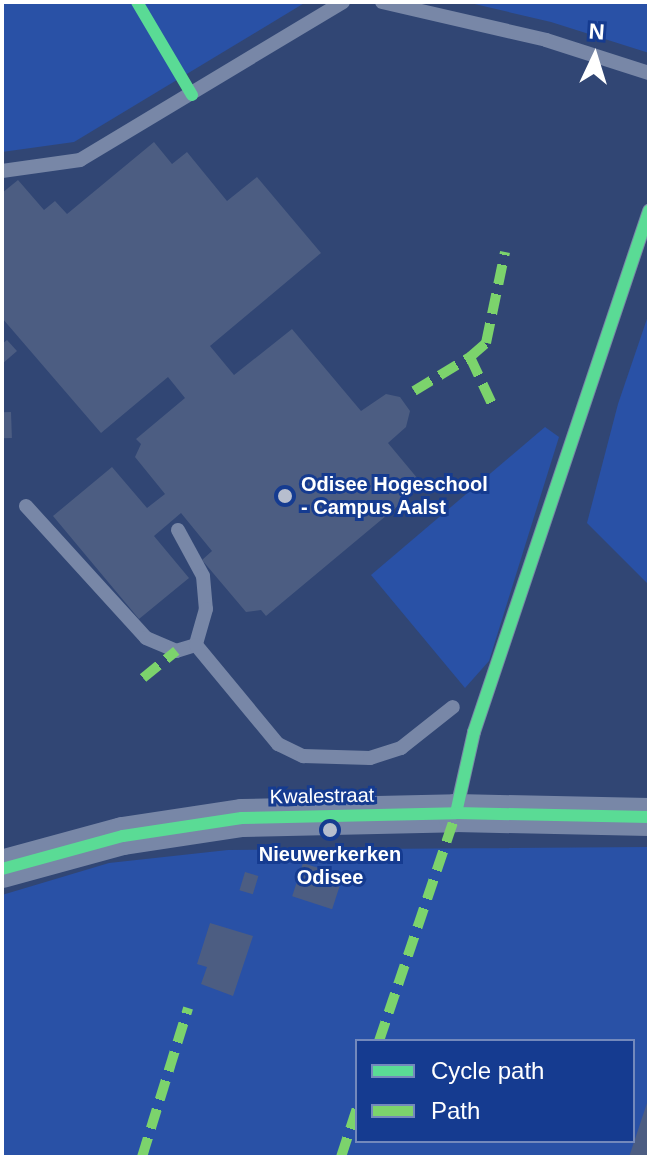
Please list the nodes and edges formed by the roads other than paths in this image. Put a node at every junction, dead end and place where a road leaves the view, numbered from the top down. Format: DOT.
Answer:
graph roads {
  1 [pos="343,2"];
  2 [pos="382,2"];
  3 [pos="649,73"];
  4 [pos="2,171"];
  5 [pos="649,211"];
  6 [pos="26,506"];
  7 [pos="178,530"];
  8 [pos="196,645"];
  9 [pos="453,707"];
  10 [pos="456,813"];
  11 [pos="649,817"];
  12 [pos="2,869"];
  1 -- 4 [label="lane"];
  2 -- 3 [label="lane"];
  5 -- 10 [label="lane"];
  6 -- 8 [label="lane"];
  7 -- 8 [label="lane"];
  8 -- 9 [label="lane"];
  10 -- 11 [label="street, Kwalestraat"];
  10 -- 12 [label="street, Kwalestraat"];
}
